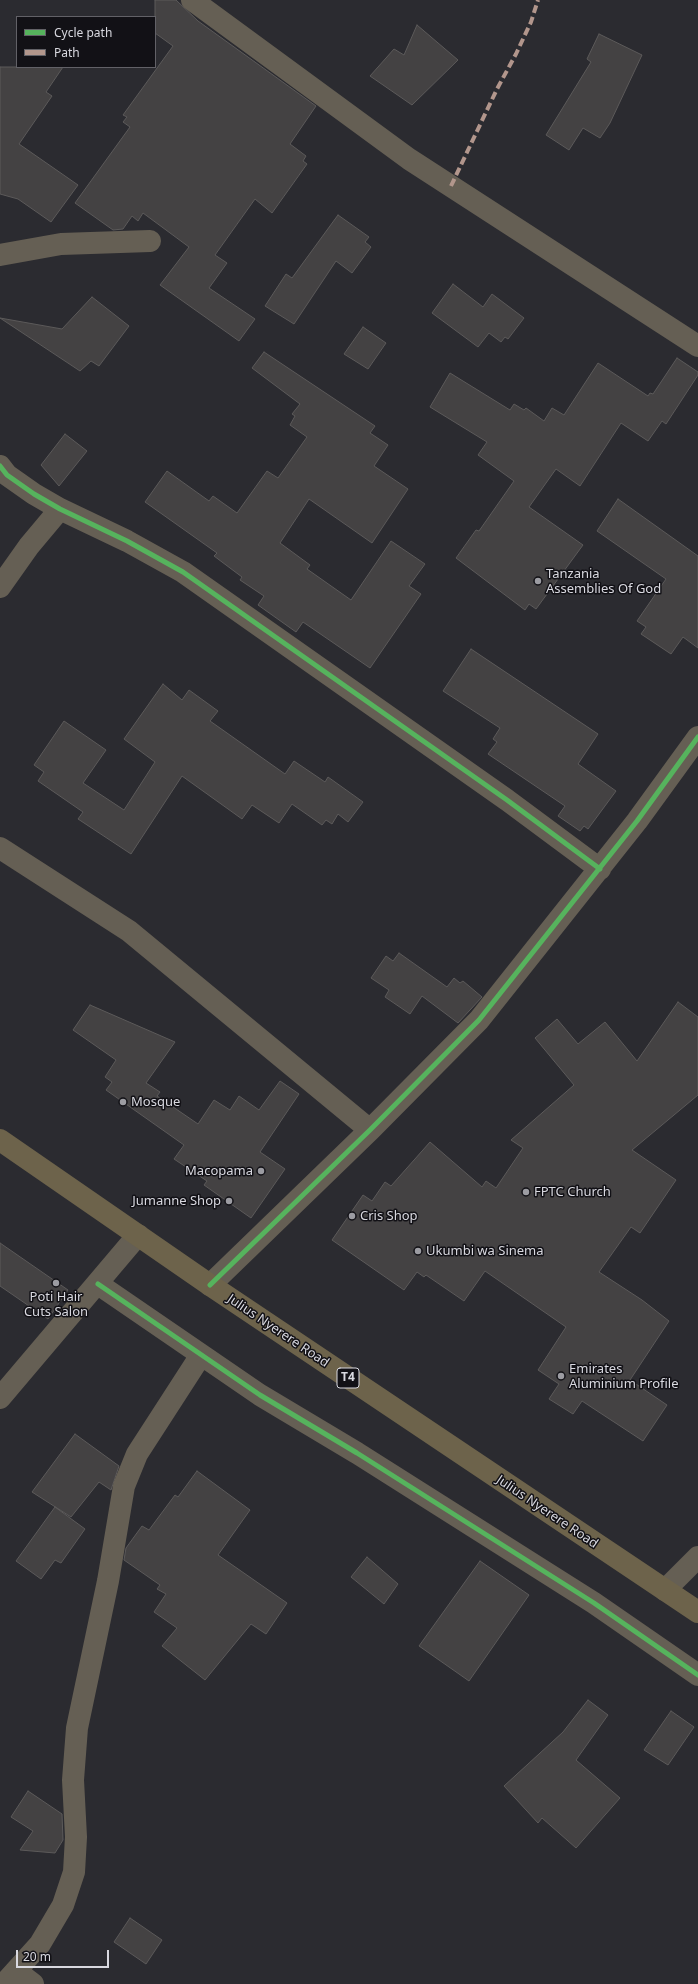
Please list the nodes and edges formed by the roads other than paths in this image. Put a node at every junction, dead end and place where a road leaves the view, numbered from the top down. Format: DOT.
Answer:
graph roads {
  1 [pos="192,0"];
  2 [pos="150,241"];
  3 [pos="0,255"];
  4 [pos="698,346"];
  5 [pos="0,466"];
  6 [pos="60,509"];
  7 [pos="0,587"];
  8 [pos="698,737"];
  9 [pos="0,848"];
  10 [pos="600,869"];
  11 [pos="370,1130"];
  12 [pos="0,1140"];
  13 [pos="138,1234"];
  14 [pos="98,1284"];
  15 [pos="210,1285"];
  16 [pos="201,1355"];
  17 [pos="0,1398"];
  18 [pos="698,1557"];
  19 [pos="665,1590"];
  20 [pos="698,1612"];
  21 [pos="698,1675"];
  22 [pos="17,1980"];
  1 -- 4 [label="street"];
  2 -- 3 [label="street"];
  5 -- 6 [label="street"];
  6 -- 7 [label="street"];
  6 -- 10 [label="street"];
  8 -- 10 [label="street"];
  9 -- 11 [label="street"];
  10 -- 11 [label="street"];
  11 -- 15 [label="street"];
  12 -- 13 [label="highway, Julius Nyerere Road / T4"];
  13 -- 14 [label="street"];
  13 -- 15 [label="highway, Julius Nyerere Road / T4"];
  14 -- 16 [label="street"];
  14 -- 17 [label="street"];
  15 -- 19 [label="highway, Julius Nyerere Road / T4"];
  16 -- 21 [label="street"];
  16 -- 22 [label="street"];
  18 -- 19 [label="street"];
  19 -- 20 [label="highway, Julius Nyerere Road / T4"];
}
